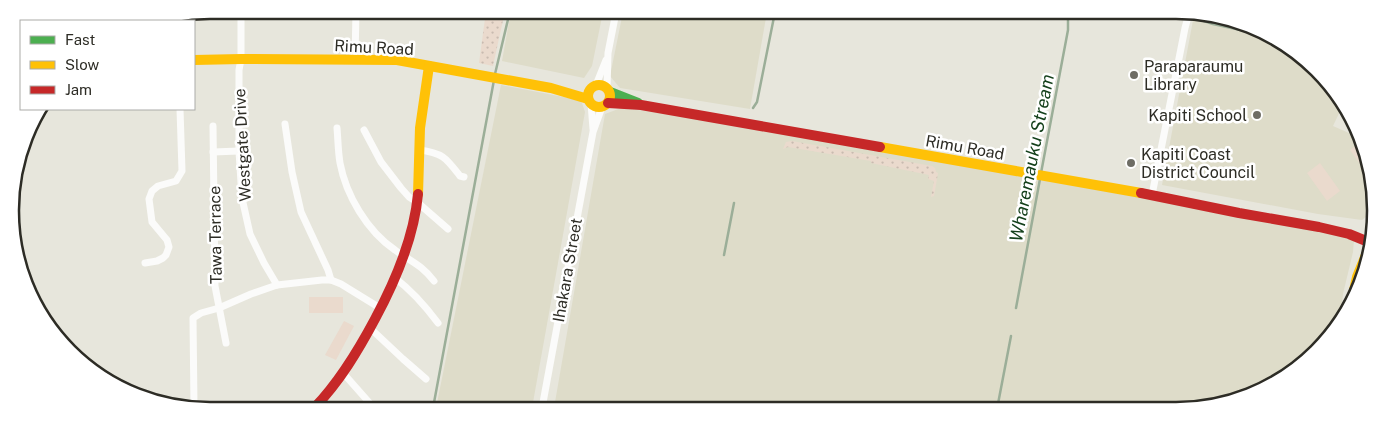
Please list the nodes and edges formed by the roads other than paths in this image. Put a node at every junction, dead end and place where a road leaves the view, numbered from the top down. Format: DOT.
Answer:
graph roads {
  1 [pos="241,19"];
  2 [pos="356,19"];
  3 [pos="615,19"];
  4 [pos="1188,19"];
  5 [pos="241,59"];
  6 [pos="355,59"];
  7 [pos="195,60"];
  8 [pos="429,66"];
  9 [pos="599,96"];
  10 [pos="180,110"];
  11 [pos="285,124"];
  12 [pos="213,126"];
  13 [pos="337,128"];
  14 [pos="364,130"];
  15 [pos="593,132"];
  16 [pos="419,150"];
  17 [pos="239,151"];
  18 [pos="213,152"];
  19 [pos="464,177"];
  20 [pos="1152,195"];
  21 [pos="417,202"];
  22 [pos="448,229"];
  23 [pos="1365,240"];
  24 [pos="404,255"];
  25 [pos="146,262"];
  26 [pos="395,278"];
  27 [pos="331,280"];
  28 [pos="434,281"];
  29 [pos="277,285"];
  30 [pos="219,308"];
  31 [pos="380,308"];
  32 [pos="438,323"];
  33 [pos="370,328"];
  34 [pos="226,343"];
  35 [pos="344,374"];
  36 [pos="426,379"];
  37 [pos="194,402"];
  38 [pos="320,402"];
  39 [pos="369,402"];
  40 [pos="543,402"];
  1 -- 5 [label="street, Westgate Drive"];
  2 -- 6 [label="street"];
  3 -- 9 [label="street, Ihakara Street"];
  4 -- 20 [label="street"];
  5 -- 6 [label="main road, Rimu Road"];
  5 -- 7 [label="main road, Rimu Road"];
  5 -- 17 [label="street, Westgate Drive"];
  6 -- 8 [label="main road, Rimu Road"];
  8 -- 9 [label="main road, Rimu Road"];
  8 -- 16 [label="main road"];
  9 -- 15 [label="street, Ihakara Street"];
  9 -- 15 [label="street, Ihakara Street"];
  9 -- 20 [label="main road, Rimu Road"];
  10 -- 25 [label="street"];
  11 -- 27 [label="street"];
  12 -- 18 [label="street, Tawa Terrace"];
  13 -- 24 [label="street"];
  14 -- 21 [label="street"];
  15 -- 40 [label="street, Ihakara Street"];
  16 -- 19 [label="street"];
  16 -- 21 [label="main road"];
  17 -- 18 [label="street"];
  17 -- 29 [label="street, Westgate Drive"];
  18 -- 30 [label="street, Tawa Terrace"];
  20 -- 23 [label="main road, Rimu Road"];
  21 -- 22 [label="street"];
  21 -- 24 [label="main road"];
  24 -- 26 [label="main road"];
  24 -- 28 [label="street"];
  26 -- 31 [label="main road"];
  26 -- 32 [label="street"];
  27 -- 29 [label="street"];
  27 -- 31 [label="street"];
  29 -- 30 [label="street"];
  30 -- 34 [label="street, Tawa Terrace"];
  30 -- 37 [label="street"];
  31 -- 33 [label="main road"];
  33 -- 35 [label="main road"];
  33 -- 36 [label="street"];
  35 -- 38 [label="main road"];
  35 -- 39 [label="street"];
}
